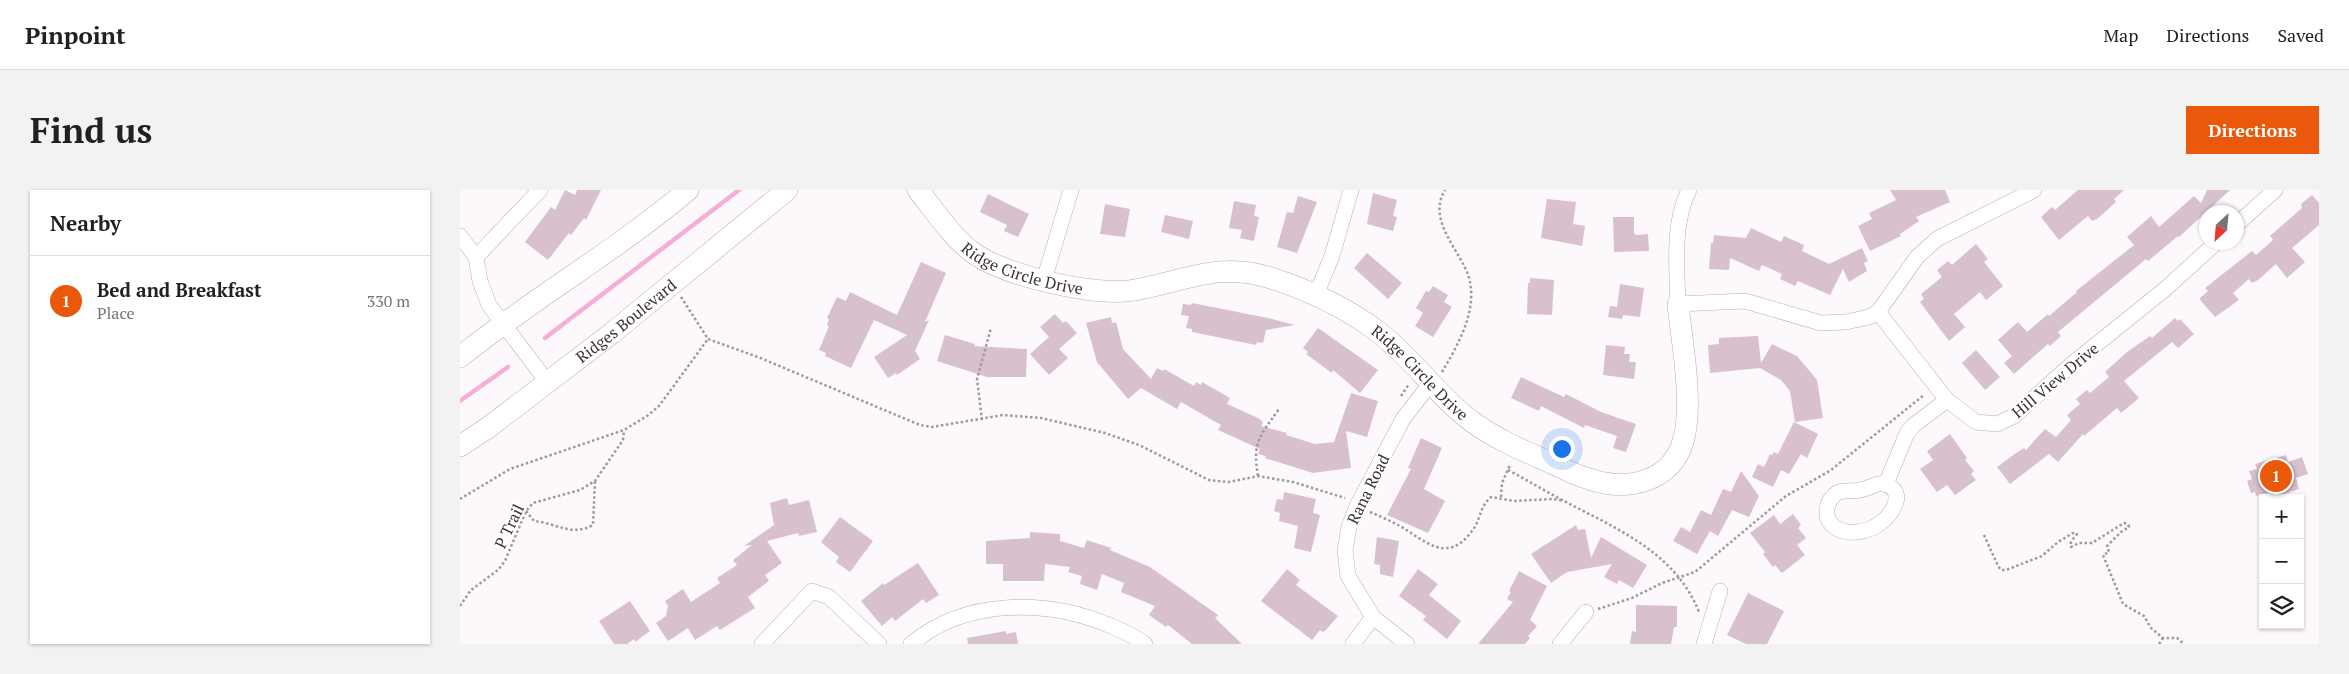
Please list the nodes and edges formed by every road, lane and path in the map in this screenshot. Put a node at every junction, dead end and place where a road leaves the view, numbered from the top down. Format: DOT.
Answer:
graph roads {
  1 [pos="540,190"];
  2 [pos="688,190"];
  3 [pos="787,190"];
  4 [pos="918,190"];
  5 [pos="1071,190"];
  6 [pos="1351,190"];
  7 [pos="1445,190"];
  8 [pos="1689,190"];
  9 [pos="2034,190"];
  10 [pos="2275,190"];
  11 [pos="2244,218"];
  12 [pos="460,236"];
  13 [pos="2208,250"];
  14 [pos="476,257"];
  15 [pos="1044,280"];
  16 [pos="672,283"];
  17 [pos="1316,295"];
  18 [pos="1678,304"];
  19 [pos="1878,312"];
  20 [pos="501,324"];
  21 [pos="992,328"];
  22 [pos="708,339"];
  23 [pos="460,357"];
  24 [pos="1436,378"];
  25 [pos="548,383"];
  26 [pos="1937,388"];
  27 [pos="1947,400"];
  28 [pos="1279,409"];
  29 [pos="982,420"];
  30 [pos="624,430"];
  31 [pos="460,446"];
  32 [pos="1508,470"];
  33 [pos="1258,476"];
  34 [pos="595,481"];
  35 [pos="1886,484"];
  36 [pos="460,499"];
  37 [pos="1564,501"];
  38 [pos="1357,506"];
  39 [pos="526,511"];
  40 [pos="1984,535"];
  41 [pos="1681,578"];
  42 [pos="1720,591"];
  43 [pos="460,606"];
  44 [pos="1586,612"];
  45 [pos="1700,614"];
  46 [pos="1373,617"];
  47 [pos="2162,638"];
  48 [pos="762,644"];
  49 [pos="879,644"];
  50 [pos="911,644"];
  51 [pos="1145,644"];
  52 [pos="1353,644"];
  53 [pos="1407,644"];
  54 [pos="1560,644"];
  55 [pos="1704,644"];
  56 [pos="2159,644"];
  57 [pos="2184,644"];
  1 -- 14 [label="street"];
  2 -- 20 [label="street"];
  3 -- 16 [label="street, Ridges Boulevard"];
  4 -- 15 [label="street, Ridge Circle Drive"];
  5 -- 15 [label="street"];
  6 -- 17 [label="street"];
  7 -- 24 [label="path"];
  8 -- 18 [label="street, Ridge Circle Drive"];
  9 -- 19 [label="street"];
  10 -- 11 [label="street"];
  12 -- 14 [label="street"];
  13 -- 27 [label="street, Hill View Drive"];
  14 -- 20 [label="street"];
  15 -- 17 [label="street, Ridge Circle Drive"];
  16 -- 22 [label="path"];
  16 -- 25 [label="street, Ridges Boulevard"];
  17 -- 24 [label="street, Ridge Circle Drive"];
  18 -- 19 [label="street"];
  18 -- 24 [label="street, Ridge Circle Drive"];
  19 -- 26 [label="street, Hill View Drive"];
  20 -- 23 [label="street"];
  20 -- 25 [label="street"];
  21 -- 29 [label="path"];
  22 -- 29 [label="path"];
  22 -- 30 [label="path"];
  24 -- 38 [label="street, Rana Road"];
  25 -- 31 [label="street, Ridges Boulevard"];
  26 -- 27 [label="street, Hill View Drive"];
  26 -- 41 [label="path"];
  27 -- 35 [label="street"];
  28 -- 33 [label="path"];
  29 -- 33 [label="path"];
  30 -- 34 [label="path, P Trail"];
  30 -- 36 [label="path"];
  32 -- 37 [label="path"];
  33 -- 38 [label="path"];
  34 -- 39 [label="path, P Trail"];
  34 -- 39 [label="path"];
  35 -- 35 [label="street"];
  37 -- 38 [label="path"];
  37 -- 41 [label="path"];
  38 -- 46 [label="street, Rana Road"];
  39 -- 43 [label="path, P Trail"];
  40 -- 47 [label="path"];
  41 -- 44 [label="path"];
  41 -- 45 [label="path"];
  42 -- 55 [label="street"];
  44 -- 54 [label="street"];
  46 -- 52 [label="street"];
  46 -- 53 [label="street, Rana Road"];
  47 -- 56 [label="path"];
  47 -- 57 [label="path"];
  48 -- 49 [label="street"];
  50 -- 51 [label="street"];
}
